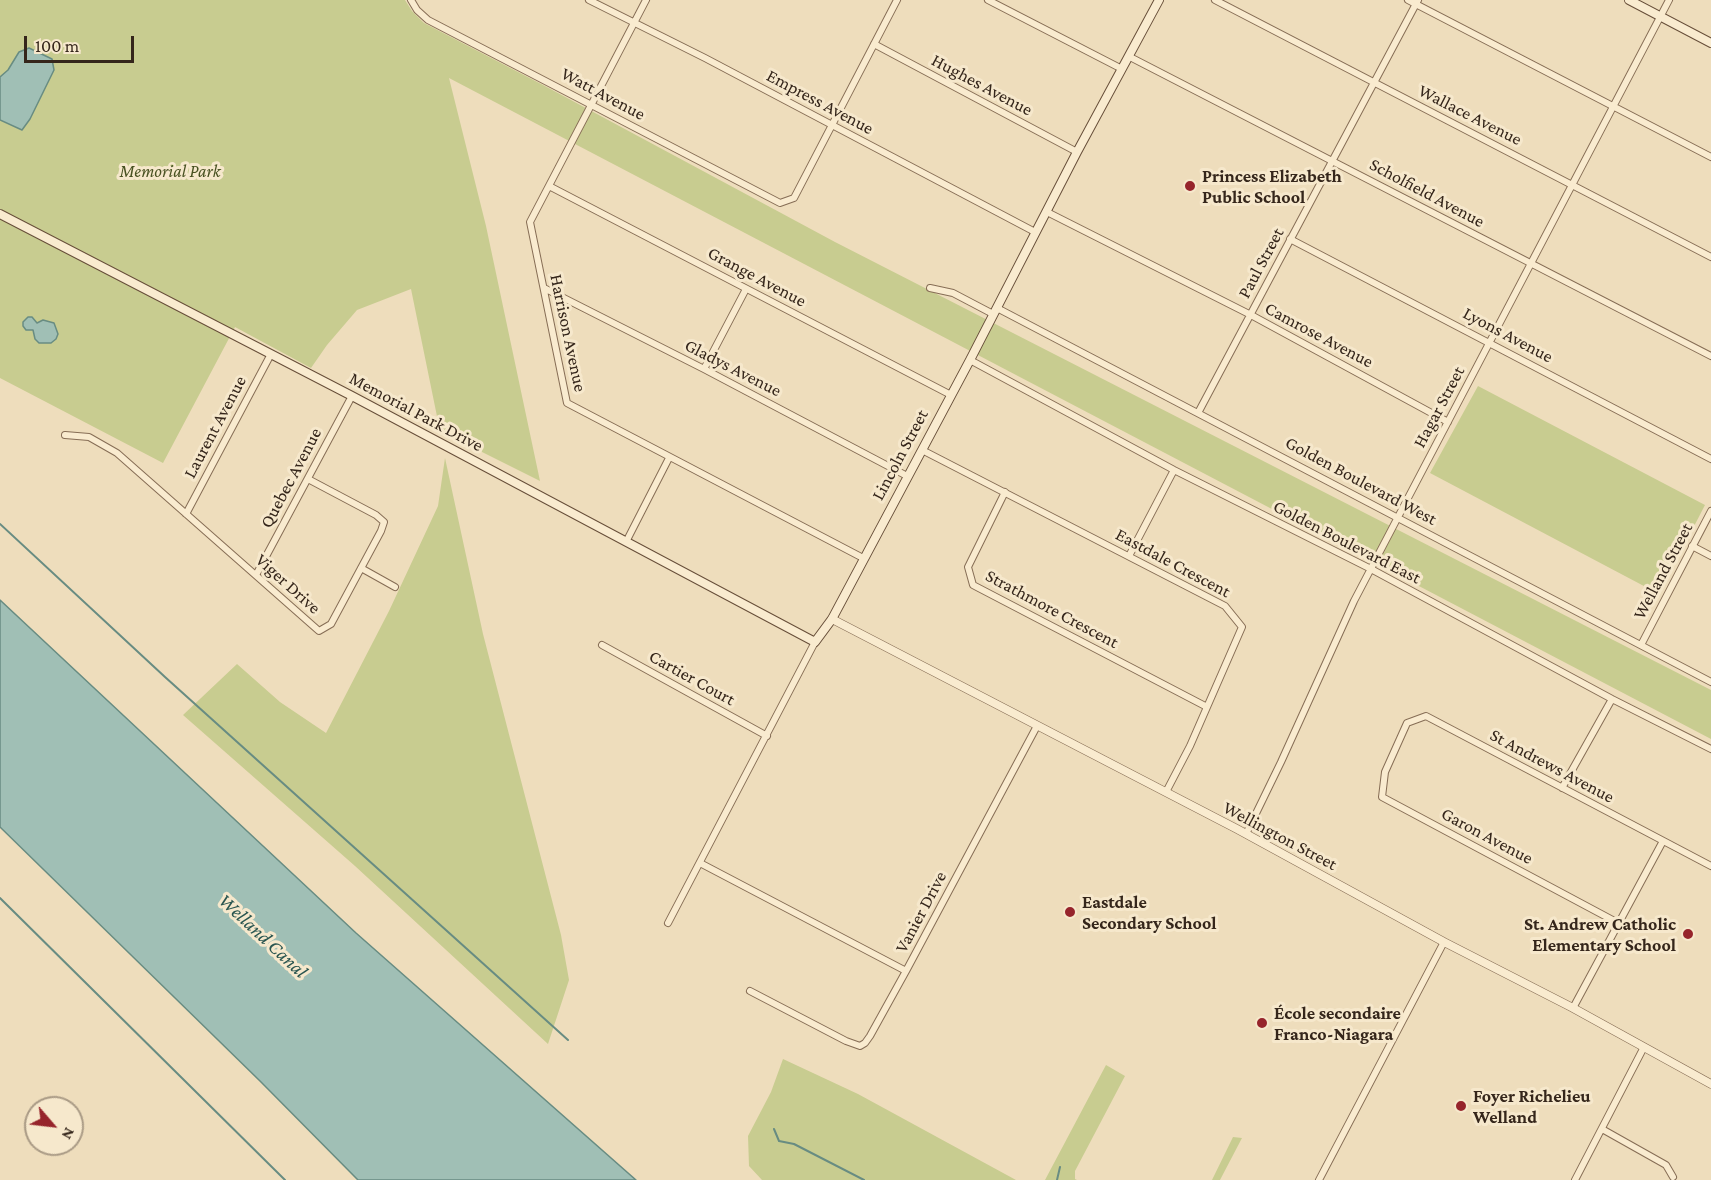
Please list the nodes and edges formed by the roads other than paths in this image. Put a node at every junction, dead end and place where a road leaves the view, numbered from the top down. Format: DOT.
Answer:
graph roads {
  1 [pos="411,0"];
  2 [pos="589,0"];
  3 [pos="646,0"];
  4 [pos="897,0"];
  5 [pos="988,0"];
  6 [pos="1159,0"];
  7 [pos="1215,0"];
  8 [pos="1408,0"];
  9 [pos="1629,0"];
  10 [pos="1669,0"];
  11 [pos="1417,2"];
  12 [pos="1660,16"];
  13 [pos="634,23"];
  14 [pos="1711,43"];
  15 [pos="874,44"];
  16 [pos="1130,57"];
  17 [pos="1122,69"];
  18 [pos="1374,82"];
  19 [pos="591,104"];
  20 [pos="1614,105"];
  21 [pos="832,126"];
  22 [pos="1077,152"];
  23 [pos="1711,157"];
  24 [pos="1332,160"];
  25 [pos="1572,185"];
  26 [pos="549,186"];
  27 [pos="1047,212"];
  28 [pos="0,214"];
  29 [pos="1035,232"];
  30 [pos="1290,239"];
  31 [pos="1711,257"];
  32 [pos="1530,264"];
  33 [pos="544,288"];
  34 [pos="930,288"];
  35 [pos="747,289"];
  36 [pos="995,311"];
  37 [pos="1251,315"];
  38 [pos="1490,342"];
  39 [pos="271,354"];
  40 [pos="1711,356"];
  41 [pos="970,360"];
  42 [pos="704,369"];
  43 [pos="951,395"];
  44 [pos="352,396"];
  45 [pos="1198,413"];
  46 [pos="1448,422"];
  47 [pos="65,435"];
  48 [pos="922,450"];
  49 [pos="669,458"];
  50 [pos="1711,459"];
  51 [pos="1174,470"];
  52 [pos="907,476"];
  53 [pos="308,479"];
  54 [pos="1005,492"];
  55 [pos="1711,510"];
  56 [pos="186,514"];
  57 [pos="1398,518"];
  58 [pos="626,542"];
  59 [pos="1692,546"];
  60 [pos="1129,556"];
  61 [pos="1711,556"];
  62 [pos="863,558"];
  63 [pos="361,568"];
  64 [pos="1371,570"];
  65 [pos="256,575"];
  66 [pos="395,587"];
  67 [pos="832,619"];
  68 [pos="815,642"];
  69 [pos="602,645"];
  70 [pos="1641,645"];
  71 [pos="1711,682"];
  72 [pos="1612,699"];
  73 [pos="1207,707"];
  74 [pos="1037,726"];
  75 [pos="767,736"];
  76 [pos="1711,749"];
  77 [pos="1394,752"];
  78 [pos="1562,788"];
  79 [pos="1166,792"];
  80 [pos="1246,834"];
  81 [pos="1663,841"];
  82 [pos="700,863"];
  83 [pos="1711,866"];
  84 [pos="668,923"];
  85 [pos="1620,924"];
  86 [pos="1444,942"];
  87 [pos="906,971"];
  88 [pos="750,991"];
  89 [pos="1573,1008"];
  90 [pos="1644,1047"];
  91 [pos="1711,1084"];
  92 [pos="1602,1129"];
  93 [pos="1673,1177"];
  94 [pos="1319,1180"];
  95 [pos="1575,1180"];
  1 -- 19 [label="street, Watt Avenue"];
  2 -- 13 [label="street, Empress Avenue"];
  3 -- 13 [label="street, Harrison Avenue"];
  4 -- 15 [label="street"];
  5 -- 17 [label="street"];
  6 -- 16 [label="main road, Lincoln Street"];
  7 -- 18 [label="street, Wallace Avenue"];
  8 -- 11 [label="street"];
  9 -- 12 [label="main road"];
  10 -- 12 [label="street, Hagar Street"];
  11 -- 18 [label="street, Paul Street"];
  11 -- 20 [label="street"];
  12 -- 14 [label="main road"];
  12 -- 20 [label="street, Hagar Street"];
  13 -- 19 [label="street, Harrison Avenue"];
  13 -- 21 [label="street, Empress Avenue"];
  15 -- 21 [label="street"];
  15 -- 22 [label="street, Hughes Avenue"];
  16 -- 17 [label="main road, Lincoln Street"];
  16 -- 24 [label="street, Scholfield Avenue"];
  17 -- 22 [label="main road, Lincoln Street"];
  18 -- 24 [label="street, Paul Street"];
  18 -- 25 [label="street, Wallace Avenue"];
  19 -- 21 [label="street, Watt Avenue"];
  19 -- 26 [label="street, Harrison Avenue"];
  20 -- 23 [label="street"];
  20 -- 25 [label="street, Hagar Street"];
  21 -- 29 [label="street, Empress Avenue"];
  22 -- 27 [label="main road, Lincoln Street"];
  24 -- 30 [label="street, Paul Street"];
  24 -- 32 [label="street, Scholfield Avenue"];
  25 -- 31 [label="street, Wallace Avenue"];
  25 -- 32 [label="street, Hagar Street"];
  26 -- 33 [label="street, Harrison Avenue"];
  26 -- 35 [label="street, Grange Avenue"];
  27 -- 29 [label="main road, Lincoln Street"];
  27 -- 37 [label="street, Camrose Avenue"];
  28 -- 39 [label="main road, Memorial Park Drive"];
  29 -- 36 [label="main road, Lincoln Street"];
  30 -- 37 [label="street, Paul Street"];
  30 -- 38 [label="street, Lyons Avenue"];
  32 -- 38 [label="street, Hagar Street"];
  32 -- 40 [label="street, Scholfield Avenue"];
  33 -- 42 [label="street, Gladys Avenue"];
  33 -- 49 [label="street, Harrison Avenue"];
  34 -- 36 [label="street, Golden Boulevard West"];
  35 -- 42 [label="street"];
  35 -- 43 [label="street, Grange Avenue"];
  36 -- 41 [label="main road, Lincoln Street"];
  36 -- 45 [label="street, Golden Boulevard West"];
  37 -- 45 [label="street, Paul Street"];
  37 -- 46 [label="street, Camrose Avenue"];
  38 -- 46 [label="street, Hagar Street"];
  38 -- 50 [label="street, Lyons Avenue"];
  39 -- 44 [label="main road, Memorial Park Drive"];
  39 -- 56 [label="street, Laurent Avenue"];
  41 -- 43 [label="main road, Lincoln Street"];
  41 -- 51 [label="street, Golden Boulevard East"];
  42 -- 52 [label="street, Gladys Avenue"];
  43 -- 48 [label="main road, Lincoln Street"];
  44 -- 53 [label="street, Quebec Avenue"];
  44 -- 58 [label="main road, Memorial Park Drive"];
  45 -- 57 [label="street, Golden Boulevard West"];
  46 -- 57 [label="street, Hagar Street"];
  47 -- 56 [label="street, Viger Drive"];
  48 -- 52 [label="main road, Lincoln Street"];
  48 -- 54 [label="street, Eastdale Crescent"];
  49 -- 58 [label="street"];
  49 -- 62 [label="street, Harrison Avenue"];
  51 -- 60 [label="street"];
  51 -- 64 [label="street, Golden Boulevard East"];
  52 -- 62 [label="main road, Lincoln Street"];
  53 -- 63 [label="street, Viger Drive"];
  53 -- 65 [label="street, Quebec Avenue"];
  54 -- 60 [label="street, Eastdale Crescent"];
  54 -- 73 [label="street, Strathmore Crescent"];
  55 -- 59 [label="street, Welland Street"];
  56 -- 65 [label="street, Viger Drive"];
  57 -- 64 [label="street, Hagar Street"];
  57 -- 70 [label="street, Golden Boulevard West"];
  58 -- 68 [label="main road, Memorial Park Drive"];
  59 -- 61 [label="street"];
  59 -- 70 [label="street, Welland Street"];
  60 -- 73 [label="street, Eastdale Crescent"];
  62 -- 67 [label="main road, Lincoln Street"];
  63 -- 65 [label="street, Viger Drive"];
  63 -- 66 [label="street"];
  64 -- 72 [label="street, Golden Boulevard East"];
  64 -- 80 [label="street, Hagar Street"];
  67 -- 68 [label="main road, Lincoln Street"];
  67 -- 74 [label="street, Wellington Street"];
  68 -- 75 [label="street, Lincoln Street"];
  69 -- 75 [label="street, Cartier Court"];
  70 -- 71 [label="street, Golden Boulevard West"];
  72 -- 76 [label="street, Golden Boulevard East"];
  72 -- 78 [label="street"];
  73 -- 79 [label="street, Eastdale Crescent"];
  74 -- 79 [label="street, Wellington Street"];
  74 -- 87 [label="street, Vanier Drive"];
  75 -- 82 [label="street, Lincoln Street"];
  77 -- 78 [label="street, St Andrews Avenue"];
  77 -- 85 [label="street, Garon Avenue"];
  78 -- 81 [label="street, St Andrews Avenue"];
  79 -- 80 [label="street, Wellington Street"];
  80 -- 86 [label="street, Wellington Street"];
  81 -- 83 [label="street, St Andrews Avenue"];
  81 -- 85 [label="street"];
  82 -- 84 [label="street, Lincoln Street"];
  82 -- 87 [label="street, Vanier Drive"];
  85 -- 89 [label="street"];
  86 -- 89 [label="street, Wellington Street"];
  86 -- 94 [label="street"];
  87 -- 88 [label="street"];
  89 -- 90 [label="street, Wellington Street"];
  90 -- 91 [label="street, Wellington Street"];
  90 -- 92 [label="street"];
  92 -- 93 [label="street"];
  92 -- 95 [label="street"];
}
